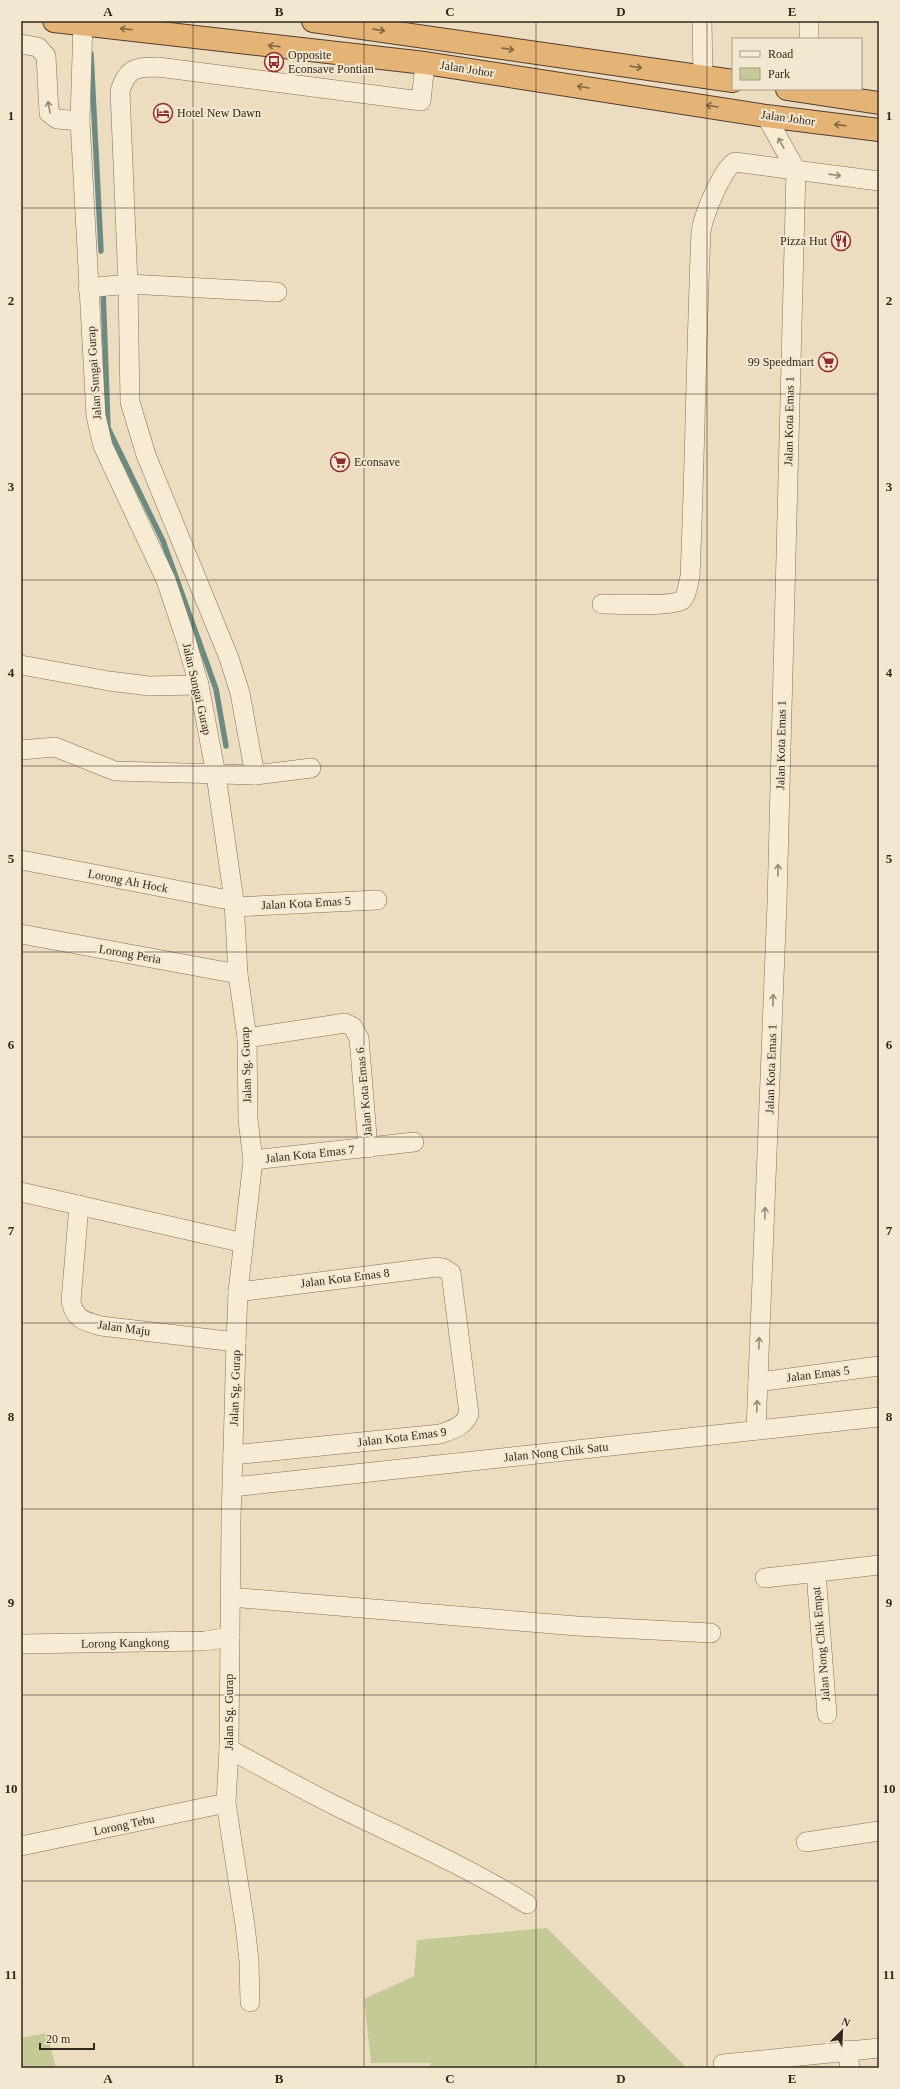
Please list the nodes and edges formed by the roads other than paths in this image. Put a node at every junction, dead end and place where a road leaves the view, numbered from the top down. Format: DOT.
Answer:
graph roads {
  1 [pos="54,21"];
  2 [pos="313,21"];
  3 [pos="702,21"];
  4 [pos="809,21"];
  5 [pos="83,23"];
  6 [pos="809,38"];
  7 [pos="21,44"];
  8 [pos="424,63"];
  9 [pos="704,77"];
  10 [pos="732,81"];
  11 [pos="799,90"];
  12 [pos="811,91"];
  13 [pos="879,103"];
  14 [pos="766,116"];
  15 [pos="80,121"];
  16 [pos="879,130"];
  17 [pos="796,170"];
  18 [pos="879,181"];
  19 [pos="128,284"];
  20 [pos="88,288"];
  21 [pos="277,292"];
  22 [pos="602,604"];
  23 [pos="21,665"];
  24 [pos="199,685"];
  25 [pos="21,750"];
  26 [pos="311,768"];
  27 [pos="216,775"];
  28 [pos="256,775"];
  29 [pos="21,860"];
  30 [pos="377,900"];
  31 [pos="234,904"];
  32 [pos="21,934"];
  33 [pos="238,974"];
  34 [pos="247,1038"];
  35 [pos="414,1142"];
  36 [pos="368,1148"];
  37 [pos="253,1160"];
  38 [pos="21,1192"];
  39 [pos="79,1205"];
  40 [pos="244,1244"];
  41 [pos="451,1272"];
  42 [pos="238,1292"];
  43 [pos="236,1342"];
  44 [pos="879,1366"];
  45 [pos="758,1382"];
  46 [pos="879,1417"];
  47 [pos="756,1430"];
  48 [pos="233,1455"];
  49 [pos="233,1487"];
  50 [pos="879,1565"];
  51 [pos="816,1573"];
  52 [pos="765,1578"];
  53 [pos="230,1597"];
  54 [pos="711,1633"];
  55 [pos="230,1637"];
  56 [pos="21,1644"];
  57 [pos="827,1714"];
  58 [pos="229,1749"];
  59 [pos="226,1803"];
  60 [pos="879,1831"];
  61 [pos="806,1842"];
  62 [pos="21,1846"];
  63 [pos="527,1904"];
  64 [pos="250,2002"];
  65 [pos="879,2048"];
  66 [pos="849,2059"];
  67 [pos="723,2064"];
  1 -- 5 [label="highway, Jalan Johor"];
  2 -- 9 [label="highway, one-way"];
  3 -- 9 [label="street"];
  4 -- 6 [label="street"];
  8 -- 5 [label="highway, Jalan Johor, one-way"];
  5 -- 15 [label="street, Jalan Sungai Gurap"];
  15 -- 7 [label="street, one-way"];
  14 -- 8 [label="highway, Jalan Johor, one-way"];
  8 -- 19 [label="street"];
  9 -- 10 [label="highway"];
  11 -- 12 [label="highway"];
  12 -- 13 [label="highway"];
  16 -- 14 [label="highway, Jalan Johor, one-way"];
  17 -- 14 [label="street, one-way"];
  15 -- 20 [label="street, Jalan Sungai Gurap"];
  17 -- 18 [label="street, one-way"];
  17 -- 22 [label="street"];
  45 -- 17 [label="street, Jalan Kota Emas 1, one-way"];
  19 -- 20 [label="street"];
  19 -- 21 [label="street"];
  19 -- 28 [label="street"];
  20 -- 24 [label="street, Jalan Sungai Gurap"];
  23 -- 24 [label="street"];
  24 -- 27 [label="street, Jalan Sungai Gurap"];
  25 -- 27 [label="street"];
  26 -- 28 [label="street"];
  27 -- 28 [label="street"];
  27 -- 31 [label="street, Jalan Sg. Gurap"];
  29 -- 31 [label="street, Lorong Ah Hock"];
  30 -- 31 [label="street, Jalan Kota Emas 5"];
  31 -- 33 [label="street, Jalan Sg. Gurap"];
  32 -- 33 [label="street, Lorong Peria"];
  33 -- 34 [label="street, Jalan Sg. Gurap"];
  34 -- 36 [label="street, Jalan Kota Emas 6"];
  34 -- 37 [label="street, Jalan Sg. Gurap"];
  35 -- 36 [label="street, Jalan Kota Emas 7"];
  36 -- 37 [label="street, Jalan Kota Emas 7"];
  37 -- 40 [label="street, Jalan Sg. Gurap"];
  38 -- 39 [label="street"];
  39 -- 40 [label="street"];
  39 -- 43 [label="street, Jalan Maju"];
  40 -- 42 [label="street, Jalan Sg. Gurap"];
  41 -- 42 [label="street, Jalan Kota Emas 8"];
  41 -- 48 [label="street, Jalan Kota Emas 9"];
  42 -- 43 [label="street, Jalan Sg. Gurap"];
  43 -- 48 [label="street, Jalan Sg. Gurap"];
  44 -- 45 [label="street, Jalan Emas 5"];
  47 -- 45 [label="street, Jalan Kota Emas 1, one-way"];
  46 -- 47 [label="street, Jalan Nong Chik Satu"];
  47 -- 49 [label="street, Jalan Nong Chik Satu"];
  48 -- 49 [label="street, Jalan Sg. Gurap"];
  49 -- 53 [label="street, Jalan Sg. Gurap"];
  50 -- 51 [label="street"];
  51 -- 52 [label="street"];
  51 -- 57 [label="street, Jalan Nong Chik Empat"];
  53 -- 54 [label="street"];
  53 -- 55 [label="street, Jalan Sg. Gurap"];
  55 -- 56 [label="street, Lorong Kangkong"];
  55 -- 58 [label="street, Jalan Sg. Gurap"];
  58 -- 59 [label="street, Jalan Sg. Gurap"];
  58 -- 63 [label="street"];
  59 -- 62 [label="street, Lorong Tebu"];
  59 -- 64 [label="street, Jalan Sg. Gurap"];
  60 -- 61 [label="street"];
  65 -- 66 [label="street"];
  66 -- 67 [label="street"];
}
